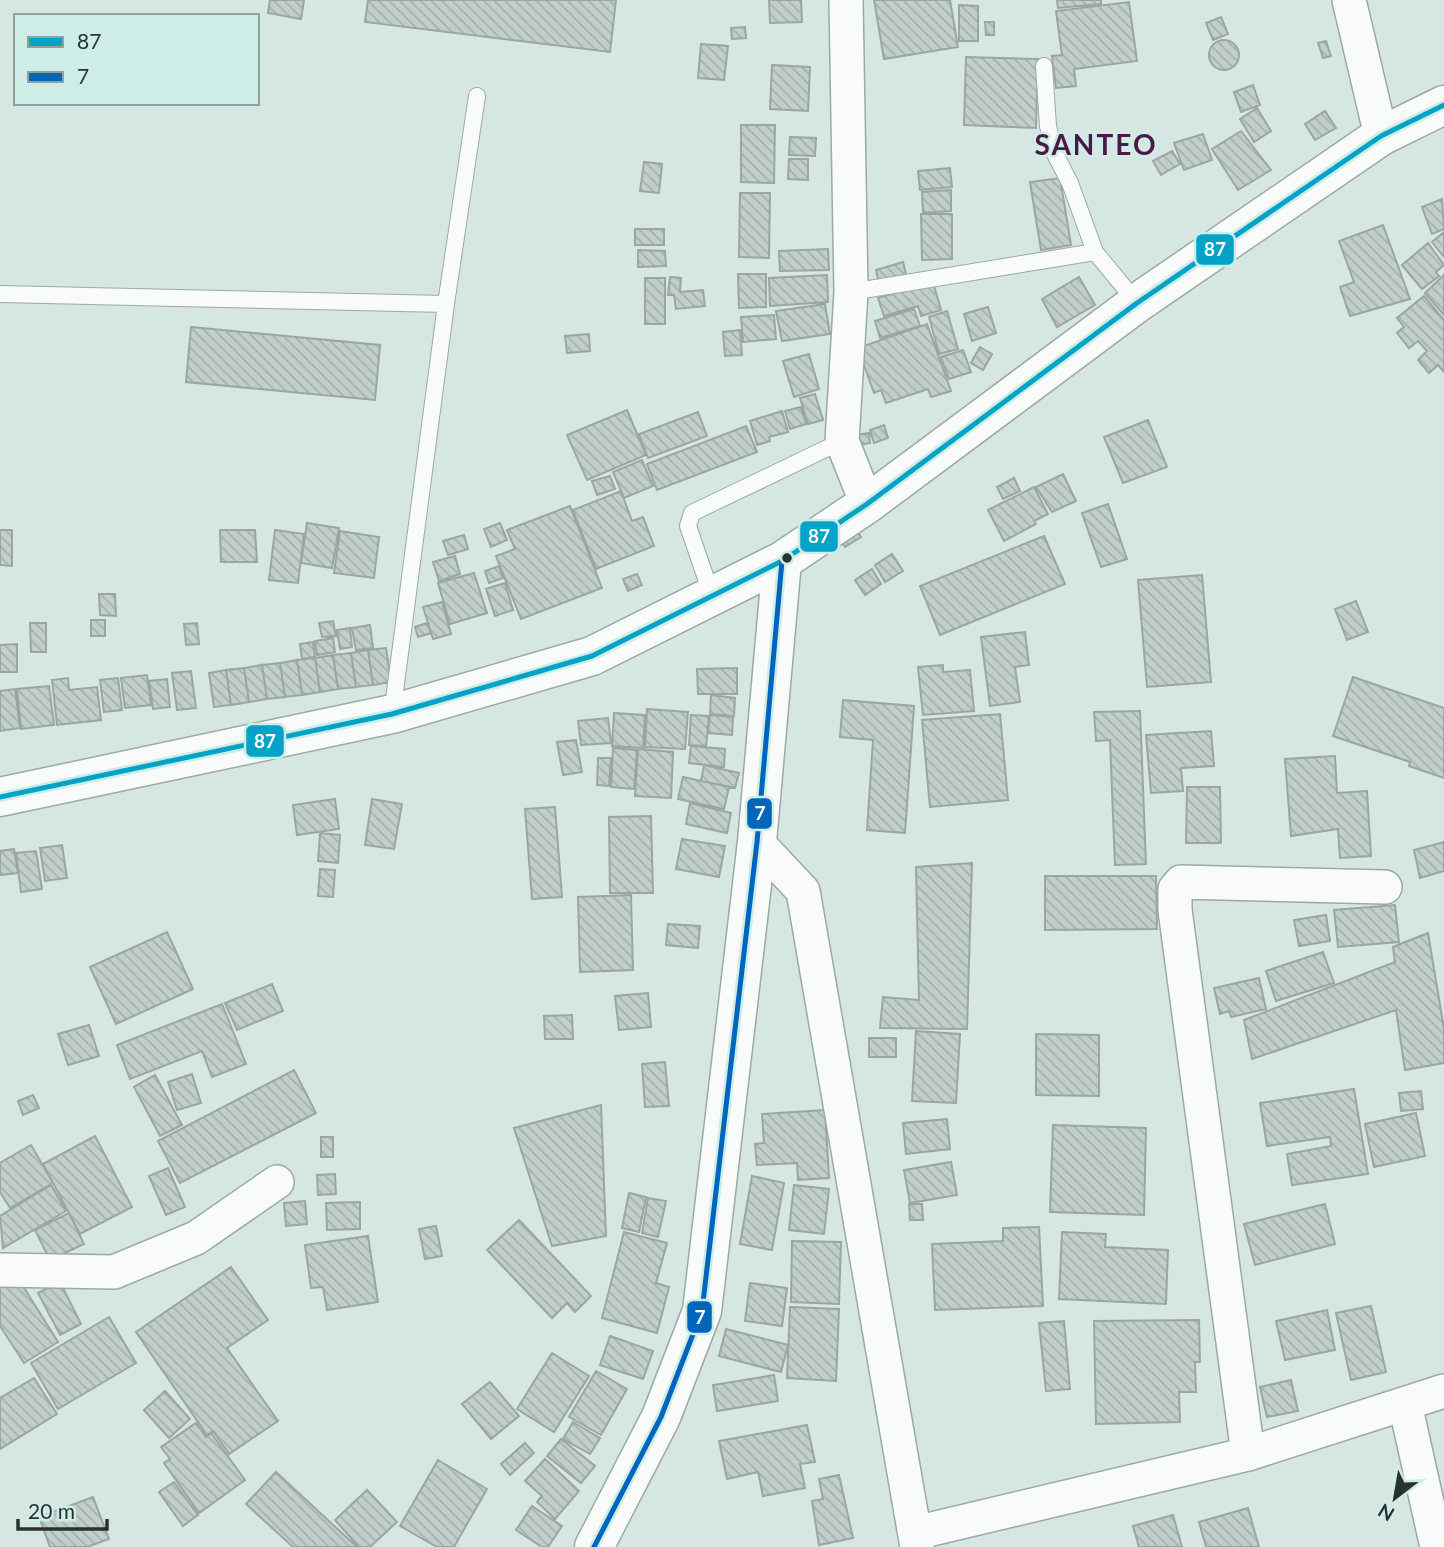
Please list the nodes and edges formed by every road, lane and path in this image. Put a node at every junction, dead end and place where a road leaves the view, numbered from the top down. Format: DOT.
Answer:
graph roads {
  1 [pos="846,0"];
  2 [pos="1349,0"];
  3 [pos="1044,66"];
  4 [pos="477,96"];
  5 [pos="1444,105"];
  6 [pos="1381,136"];
  7 [pos="1095,252"];
  8 [pos="851,292"];
  9 [pos="0,294"];
  10 [pos="1137,303"];
  11 [pos="446,304"];
  12 [pos="842,441"];
  13 [pos="867,504"];
  14 [pos="782,561"];
  15 [pos="712,596"];
  16 [pos="392,713"];
  17 [pos="0,797"];
  18 [pos="757,842"];
  19 [pos="1385,887"];
  20 [pos="277,1182"];
  21 [pos="0,1270"];
  22 [pos="1444,1391"];
  23 [pos="1405,1404"];
  24 [pos="1248,1454"];
  25 [pos="916,1540"];
  26 [pos="594,1547"];
  27 [pos="1437,1547"];
  1 -- 8 [label="street"];
  2 -- 6 [label="street"];
  3 -- 7 [label="lane"];
  4 -- 11 [label="lane"];
  5 -- 6 [label="street"];
  6 -- 10 [label="street"];
  7 -- 8 [label="lane"];
  7 -- 10 [label="lane"];
  8 -- 12 [label="street"];
  9 -- 11 [label="lane"];
  10 -- 13 [label="street"];
  11 -- 16 [label="lane"];
  12 -- 13 [label="street"];
  12 -- 15 [label="lane"];
  13 -- 14 [label="street"];
  14 -- 15 [label="street"];
  14 -- 18 [label="street"];
  15 -- 16 [label="street"];
  16 -- 17 [label="street"];
  18 -- 25 [label="street"];
  18 -- 26 [label="street"];
  19 -- 24 [label="street"];
  20 -- 21 [label="street"];
  22 -- 23 [label="street"];
  23 -- 24 [label="street"];
  23 -- 27 [label="street"];
  24 -- 25 [label="street"];
}
